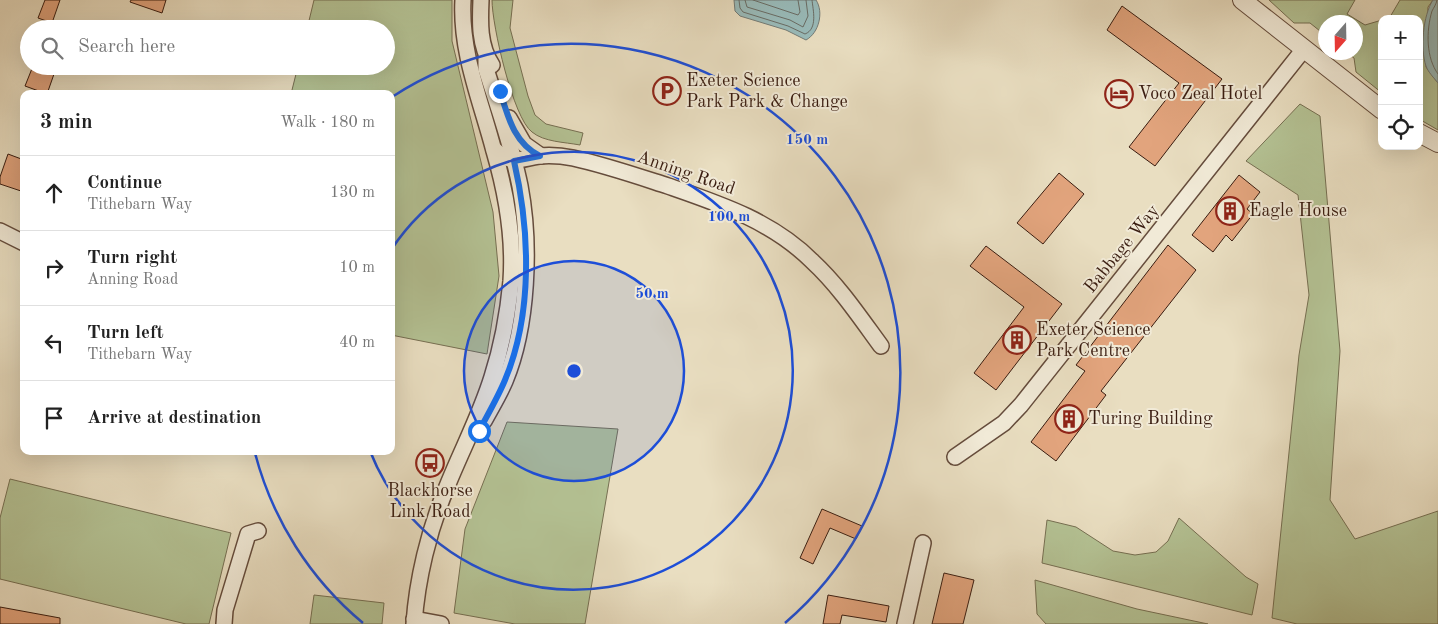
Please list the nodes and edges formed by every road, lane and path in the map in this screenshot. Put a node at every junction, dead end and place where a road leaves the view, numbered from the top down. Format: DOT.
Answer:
graph roads {
  1 [pos="463,0"];
  2 [pos="481,0"];
  3 [pos="1242,0"];
  4 [pos="1304,49"];
  5 [pos="486,57"];
  6 [pos="1378,107"];
  7 [pos="1423,136"];
  8 [pos="1438,143"];
  9 [pos="494,150"];
  10 [pos="540,156"];
  11 [pos="514,161"];
  12 [pos="506,204"];
  13 [pos="0,231"];
  14 [pos="20,241"];
  15 [pos="881,346"];
  16 [pos="465,449"];
  17 [pos="960,454"];
  18 [pos="258,531"];
  19 [pos="923,543"];
  20 [pos="414,621"];
  21 [pos="224,624"];
  22 [pos="441,624"];
  23 [pos="905,624"];
  1 -- 9 [label="street"];
  2 -- 5 [label="street"];
  3 -- 4 [label="street"];
  4 -- 6 [label="street"];
  4 -- 17 [label="street, Babbage Way"];
  5 -- 10 [label="street"];
  5 -- 11 [label="street"];
  7 -- 8 [label="street"];
  9 -- 11 [label="street"];
  9 -- 12 [label="street"];
  10 -- 11 [label="street, Anning Road"];
  10 -- 15 [label="street, Anning Road"];
  11 -- 12 [label="street"];
  11 -- 16 [label="street"];
  12 -- 16 [label="street"];
  13 -- 14 [label="street"];
  16 -- 20 [label="street"];
  18 -- 21 [label="street"];
  19 -- 23 [label="street"];
  20 -- 22 [label="street"];
}
